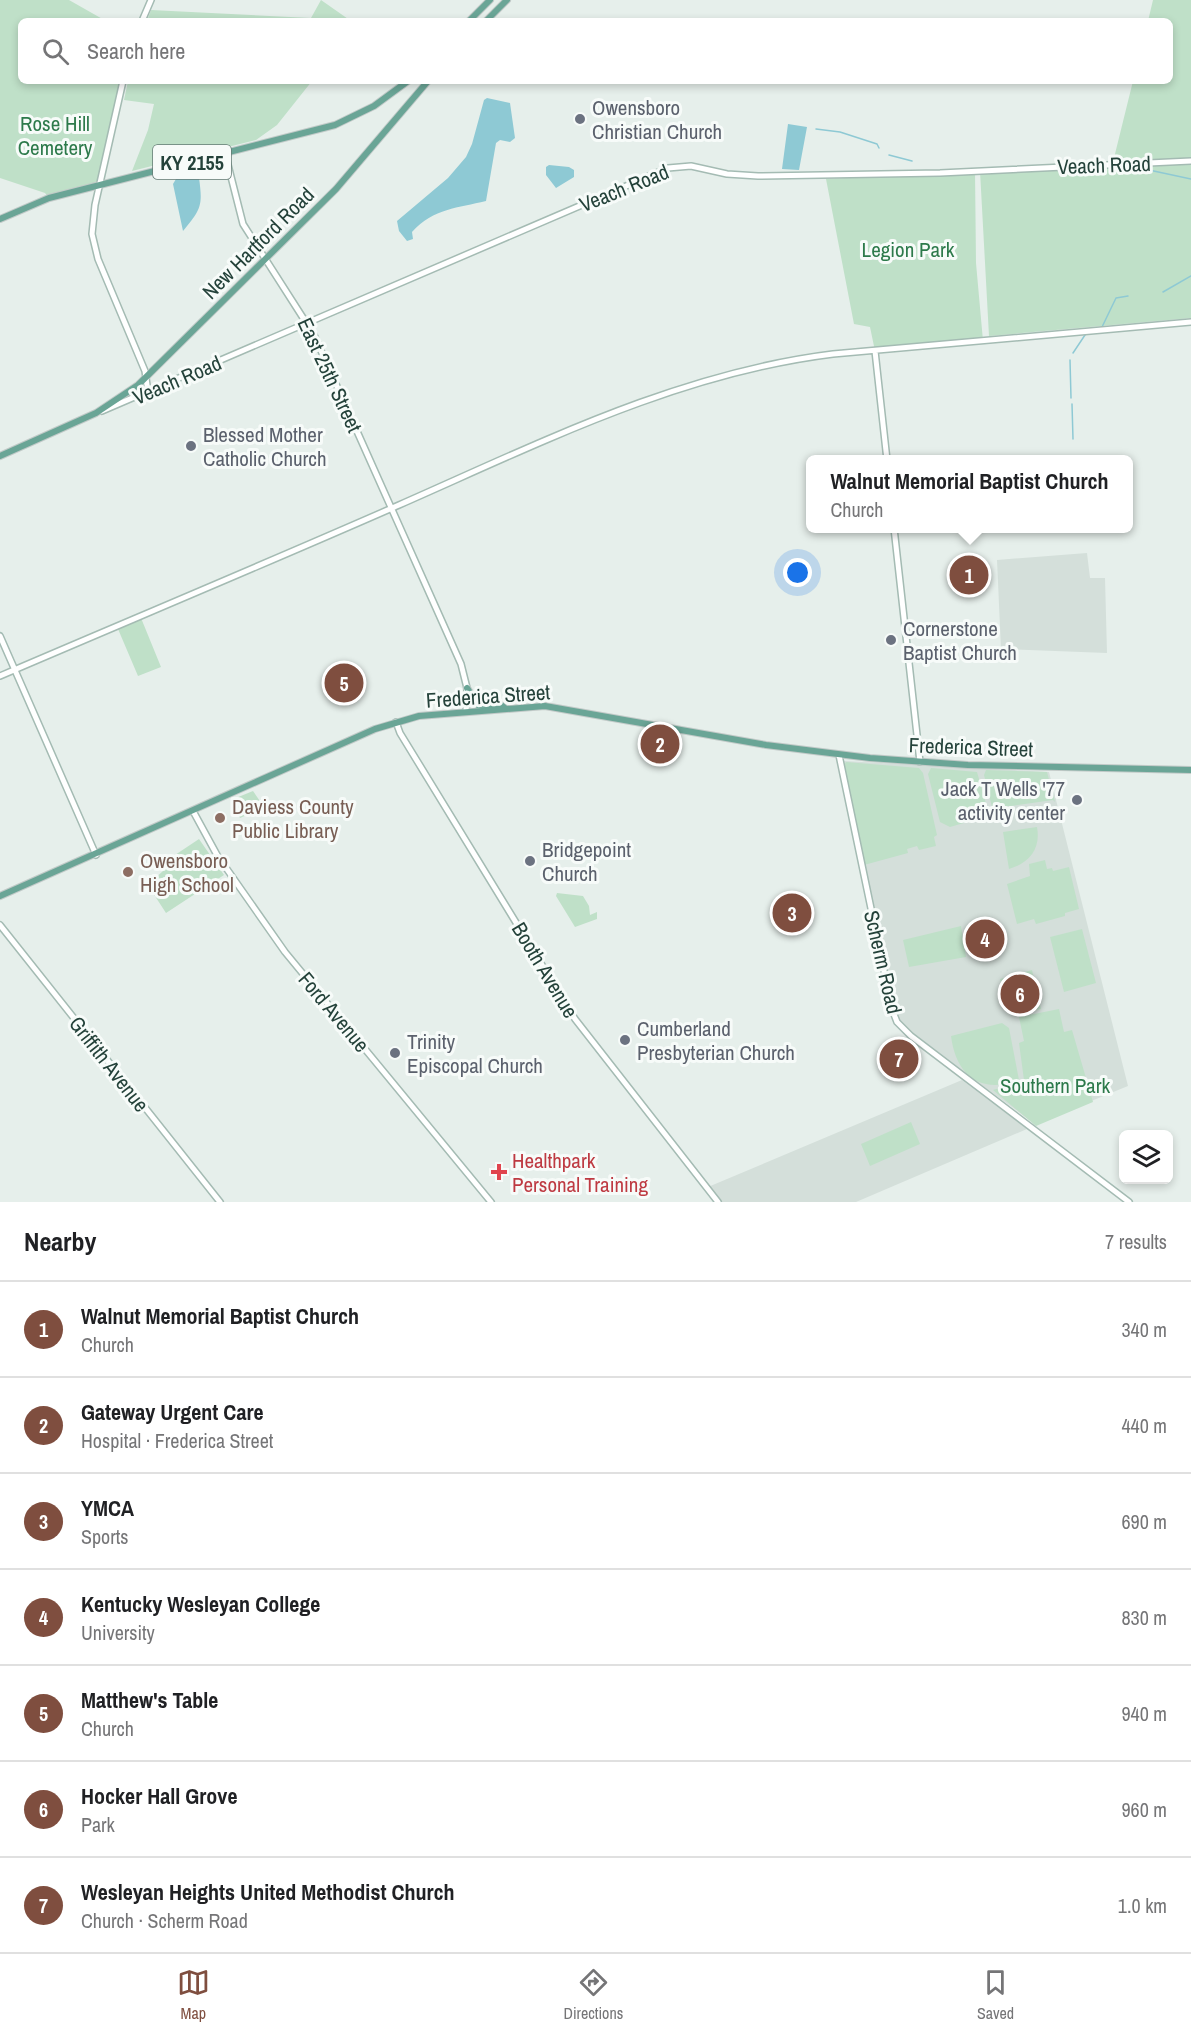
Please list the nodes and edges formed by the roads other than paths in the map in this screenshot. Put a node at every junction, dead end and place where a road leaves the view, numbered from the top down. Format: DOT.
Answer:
graph roads {
  1 [pos="151,0"];
  2 [pos="490,0"];
  3 [pos="507,0"];
  4 [pos="143,18"];
  5 [pos="472,18"];
  6 [pos="489,18"];
  7 [pos="122,84"];
  8 [pos="404,84"];
  9 [pos="426,84"];
  10 [pos="225,153"];
  11 [pos="1191,161"];
  12 [pos="99,184"];
  13 [pos="0,219"];
  14 [pos="265,259"];
  15 [pos="1191,322"];
  16 [pos="307,323"];
  17 [pos="874,351"];
  18 [pos="146,378"];
  19 [pos="150,391"];
  20 [pos="96,413"];
  21 [pos="887,455"];
  22 [pos="0,456"];
  23 [pos="390,509"];
  24 [pos="895,533"];
  25 [pos="0,636"];
  26 [pos="15,670"];
  27 [pos="0,676"];
  28 [pos="467,688"];
  29 [pos="505,708"];
  30 [pos="466,712"];
  31 [pos="396,722"];
  32 [pos="839,755"];
  33 [pos="920,762"];
  34 [pos="1191,770"];
  35 [pos="193,811"];
  36 [pos="96,855"];
  37 [pos="0,896"];
  38 [pos="0,925"];
  39 [pos="220,1202"];
  40 [pos="491,1202"];
  41 [pos="718,1202"];
  42 [pos="1129,1202"];
  1 -- 4 [label="street"];
  2 -- 5 [label="main road"];
  3 -- 6 [label="main road"];
  7 -- 12 [label="street"];
  8 -- 10 [label="main road, KY 2155"];
  9 -- 14 [label="main road, New Hartford Road"];
  10 -- 12 [label="main road, KY 2155"];
  10 -- 14 [label="street, East 25th Street"];
  11 -- 16 [label="street, Veach Road"];
  12 -- 13 [label="main road, KY 2155"];
  12 -- 18 [label="street"];
  14 -- 16 [label="street, East 25th Street"];
  14 -- 18 [label="main road, New Hartford Road"];
  15 -- 17 [label="street"];
  16 -- 19 [label="street, Veach Road"];
  16 -- 23 [label="street, East 25th Street"];
  17 -- 21 [label="street"];
  17 -- 23 [label="street"];
  18 -- 19 [label="street"];
  18 -- 20 [label="main road, New Hartford Road"];
  19 -- 20 [label="street, Veach Road"];
  20 -- 22 [label="main road, New Hartford Road"];
  23 -- 26 [label="street"];
  23 -- 28 [label="street, East 25th Street"];
  24 -- 33 [label="street"];
  25 -- 26 [label="street"];
  26 -- 27 [label="street"];
  26 -- 36 [label="street"];
  28 -- 29 [label="main road"];
  28 -- 30 [label="street, East 25th Street"];
  29 -- 30 [label="main road, Frederica Street"];
  29 -- 32 [label="main road, Frederica Street"];
  30 -- 31 [label="main road, Frederica Street"];
  31 -- 35 [label="main road, Frederica Street"];
  31 -- 41 [label="street, Booth Avenue"];
  32 -- 33 [label="main road, Frederica Street"];
  32 -- 42 [label="street, Scherm Road"];
  33 -- 34 [label="main road, Frederica Street"];
  35 -- 36 [label="main road, Frederica Street"];
  35 -- 40 [label="street, Ford Avenue"];
  36 -- 37 [label="main road, Frederica Street"];
  38 -- 39 [label="street, Griffith Avenue"];
}
